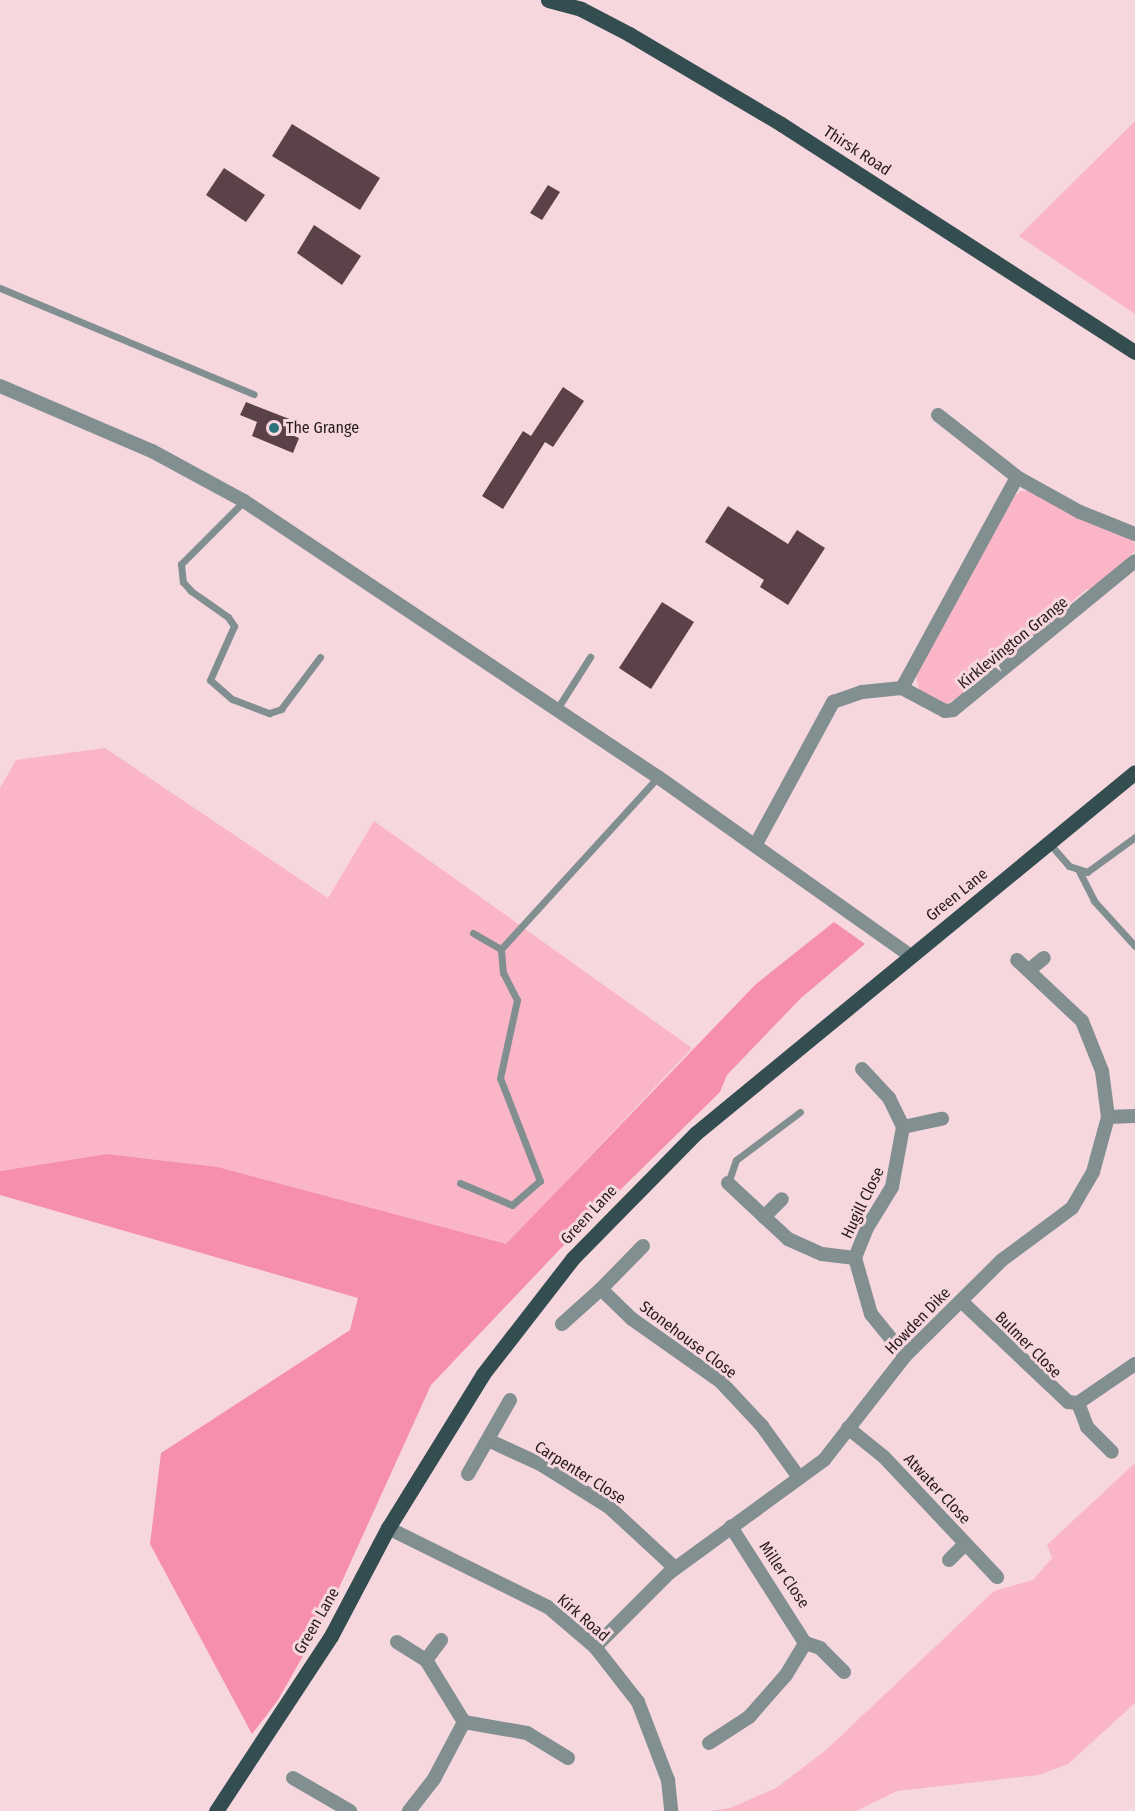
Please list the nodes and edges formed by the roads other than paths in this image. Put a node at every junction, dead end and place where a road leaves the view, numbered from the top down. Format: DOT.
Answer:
graph roads {
  1 [pos="548,0"];
  2 [pos="0,288"];
  3 [pos="1135,352"];
  4 [pos="0,386"];
  5 [pos="254,394"];
  6 [pos="938,415"];
  7 [pos="1017,477"];
  8 [pos="244,501"];
  9 [pos="1135,534"];
  10 [pos="1135,561"];
  11 [pos="320,657"];
  12 [pos="590,657"];
  13 [pos="902,688"];
  14 [pos="557,709"];
  15 [pos="1135,772"];
  16 [pos="658,777"];
  17 [pos="1135,837"];
  18 [pos="1049,843"];
  19 [pos="756,844"];
  20 [pos="1079,871"];
  21 [pos="473,933"];
  22 [pos="1135,946"];
  23 [pos="501,950"];
  24 [pos="911,956"];
  25 [pos="1044,958"];
  26 [pos="1017,960"];
  27 [pos="1029,970"];
  28 [pos="862,1069"];
  29 [pos="800,1112"];
  30 [pos="1135,1116"];
  31 [pos="1108,1117"];
  32 [pos="942,1119"];
  33 [pos="903,1127"];
  34 [pos="460,1183"];
  35 [pos="728,1183"];
  36 [pos="782,1199"];
  37 [pos="764,1217"];
  38 [pos="643,1245"];
  39 [pos="855,1258"];
  40 [pos="601,1289"];
  41 [pos="961,1301"];
  42 [pos="562,1324"];
  43 [pos="905,1356"];
  44 [pos="1135,1364"];
  45 [pos="510,1400"];
  46 [pos="1078,1403"];
  47 [pos="848,1428"];
  48 [pos="488,1440"];
  49 [pos="1113,1452"];
  50 [pos="468,1474"];
  51 [pos="798,1476"];
  52 [pos="731,1527"];
  53 [pos="388,1528"];
  54 [pos="966,1544"];
  55 [pos="949,1560"];
  56 [pos="675,1568"];
  57 [pos="997,1577"];
  58 [pos="441,1640"];
  59 [pos="397,1642"];
  60 [pos="805,1643"];
  61 [pos="595,1647"];
  62 [pos="426,1660"];
  63 [pos="844,1672"];
  64 [pos="464,1722"];
  65 [pos="709,1743"];
  66 [pos="568,1758"];
  67 [pos="294,1778"];
  68 [pos="324,1806"];
  69 [pos="216,1811"];
  70 [pos="350,1811"];
  71 [pos="409,1811"];
  72 [pos="671,1811"];
  1 -- 3 [label="main road, Thirsk Road"];
  2 -- 5 [label="lane"];
  4 -- 8 [label="street"];
  6 -- 7 [label="street"];
  7 -- 9 [label="street"];
  7 -- 13 [label="street"];
  8 -- 11 [label="lane"];
  8 -- 14 [label="street"];
  10 -- 13 [label="street, Kirklevington Grange"];
  12 -- 14 [label="lane"];
  13 -- 19 [label="street"];
  14 -- 16 [label="street"];
  15 -- 18 [label="main road, Green Lane"];
  16 -- 19 [label="street"];
  16 -- 23 [label="lane"];
  17 -- 20 [label="lane"];
  18 -- 20 [label="lane"];
  18 -- 24 [label="main road, Green Lane"];
  19 -- 24 [label="street"];
  20 -- 22 [label="lane"];
  21 -- 23 [label="lane"];
  23 -- 34 [label="lane"];
  24 -- 53 [label="main road, Green Lane"];
  25 -- 27 [label="street"];
  26 -- 27 [label="street, Howden Dike"];
  27 -- 31 [label="street, Howden Dike"];
  28 -- 33 [label="street"];
  29 -- 35 [label="lane"];
  30 -- 31 [label="street"];
  31 -- 41 [label="street, Howden Dike"];
  32 -- 33 [label="street"];
  33 -- 39 [label="street, Hugill Close"];
  35 -- 37 [label="street, Hugill Close"];
  36 -- 37 [label="street"];
  37 -- 39 [label="street, Hugill Close"];
  38 -- 40 [label="street"];
  39 -- 43 [label="street, Hugill Close"];
  40 -- 42 [label="street"];
  40 -- 51 [label="street, Stonehouse Close"];
  41 -- 43 [label="street, Howden Dike"];
  41 -- 46 [label="street, Bulmer Close"];
  43 -- 47 [label="street, Howden Dike"];
  44 -- 46 [label="street"];
  45 -- 48 [label="street"];
  46 -- 49 [label="street"];
  47 -- 51 [label="street, Howden Dike"];
  47 -- 54 [label="street, Atwater Close"];
  48 -- 50 [label="street"];
  48 -- 56 [label="street, Carpenter Close"];
  51 -- 52 [label="street, Howden Dike"];
  52 -- 56 [label="street, Howden Dike"];
  52 -- 60 [label="street, Miller Close"];
  53 -- 61 [label="street, Kirk Road"];
  53 -- 69 [label="main road, Green Lane"];
  54 -- 55 [label="street"];
  54 -- 57 [label="street, Atwater Close"];
  56 -- 61 [label="street, Howden Dike"];
  58 -- 62 [label="street"];
  59 -- 62 [label="street"];
  60 -- 63 [label="street, Miller Close"];
  60 -- 65 [label="street"];
  61 -- 72 [label="street, Kirk Road"];
  62 -- 64 [label="street"];
  64 -- 66 [label="street"];
  64 -- 71 [label="street"];
  67 -- 68 [label="street"];
  68 -- 70 [label="street"];
}
